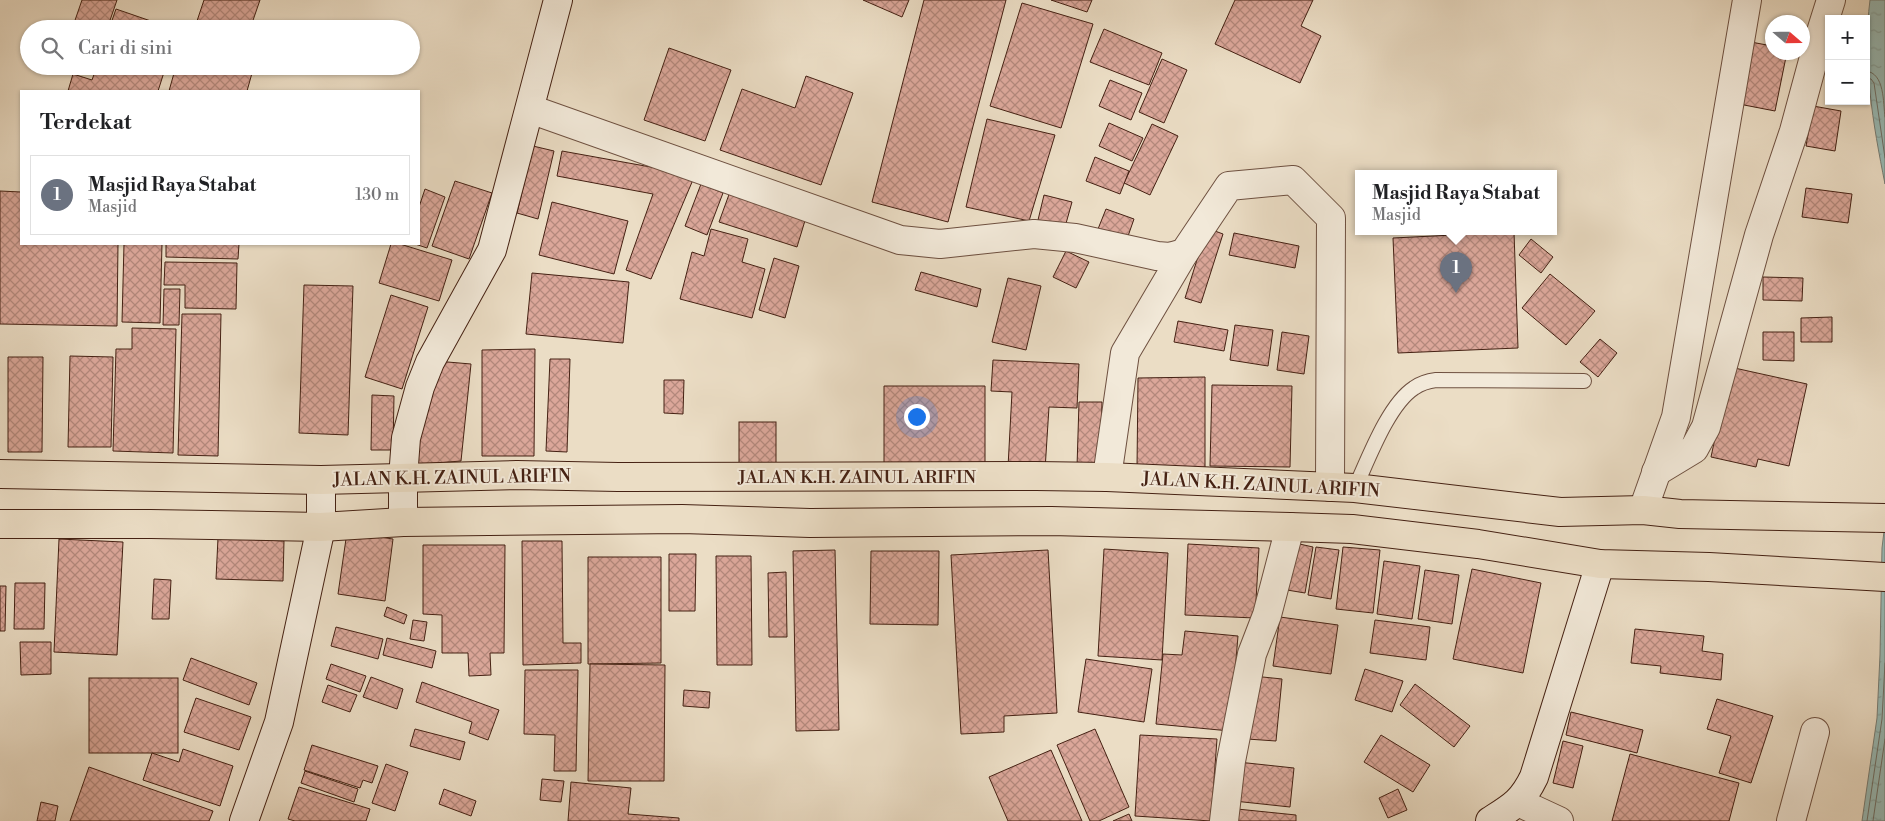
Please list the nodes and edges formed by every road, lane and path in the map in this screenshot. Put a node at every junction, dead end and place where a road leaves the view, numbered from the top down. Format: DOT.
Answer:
graph roads {
  1 [pos="558,0"];
  2 [pos="1747,0"];
  3 [pos="1832,0"];
  4 [pos="530,109"];
  5 [pos="1184,253"];
  6 [pos="1584,381"];
  7 [pos="1656,472"];
  8 [pos="0,474"];
  9 [pos="403,478"];
  10 [pos="1107,478"];
  11 [pos="321,480"];
  12 [pos="1290,484"];
  13 [pos="1342,488"];
  14 [pos="1643,510"];
  15 [pos="1885,518"];
  16 [pos="403,522"];
  17 [pos="0,524"];
  18 [pos="321,527"];
  19 [pos="1290,527"];
  20 [pos="1600,564"];
  21 [pos="1885,577"];
  22 [pos="1815,732"];
  23 [pos="1518,802"];
  24 [pos="244,821"];
  25 [pos="1224,821"];
  26 [pos="1490,821"];
  27 [pos="1559,821"];
  28 [pos="1791,821"];
  1 -- 4 [label="street"];
  2 -- 7 [label="street"];
  3 -- 7 [label="street"];
  4 -- 5 [label="street"];
  4 -- 9 [label="street"];
  5 -- 10 [label="street"];
  5 -- 13 [label="street"];
  6 -- 13 [label="lane"];
  7 -- 14 [label="street"];
  8 -- 11 [label="highway, JALAN K.H. ZAINUL ARIFIN"];
  9 -- 10 [label="highway, JALAN K.H. ZAINUL ARIFIN"];
  9 -- 11 [label="highway, JALAN K.H. ZAINUL ARIFIN"];
  9 -- 16 [label="street"];
  10 -- 12 [label="highway, JALAN K.H. ZAINUL ARIFIN"];
  11 -- 18 [label="street"];
  12 -- 13 [label="highway, JALAN K.H. ZAINUL ARIFIN"];
  12 -- 19 [label="highway"];
  13 -- 14 [label="highway, JALAN K.H. ZAINUL ARIFIN"];
  14 -- 15 [label="highway, JALAN K.H. ZAINUL ARIFIN"];
  16 -- 18 [label="highway"];
  16 -- 19 [label="highway"];
  17 -- 18 [label="highway"];
  18 -- 24 [label="street"];
  19 -- 20 [label="highway"];
  19 -- 25 [label="street"];
  20 -- 21 [label="highway"];
  20 -- 23 [label="street"];
  22 -- 28 [label="street"];
  23 -- 26 [label="street"];
  23 -- 27 [label="street"];
}
